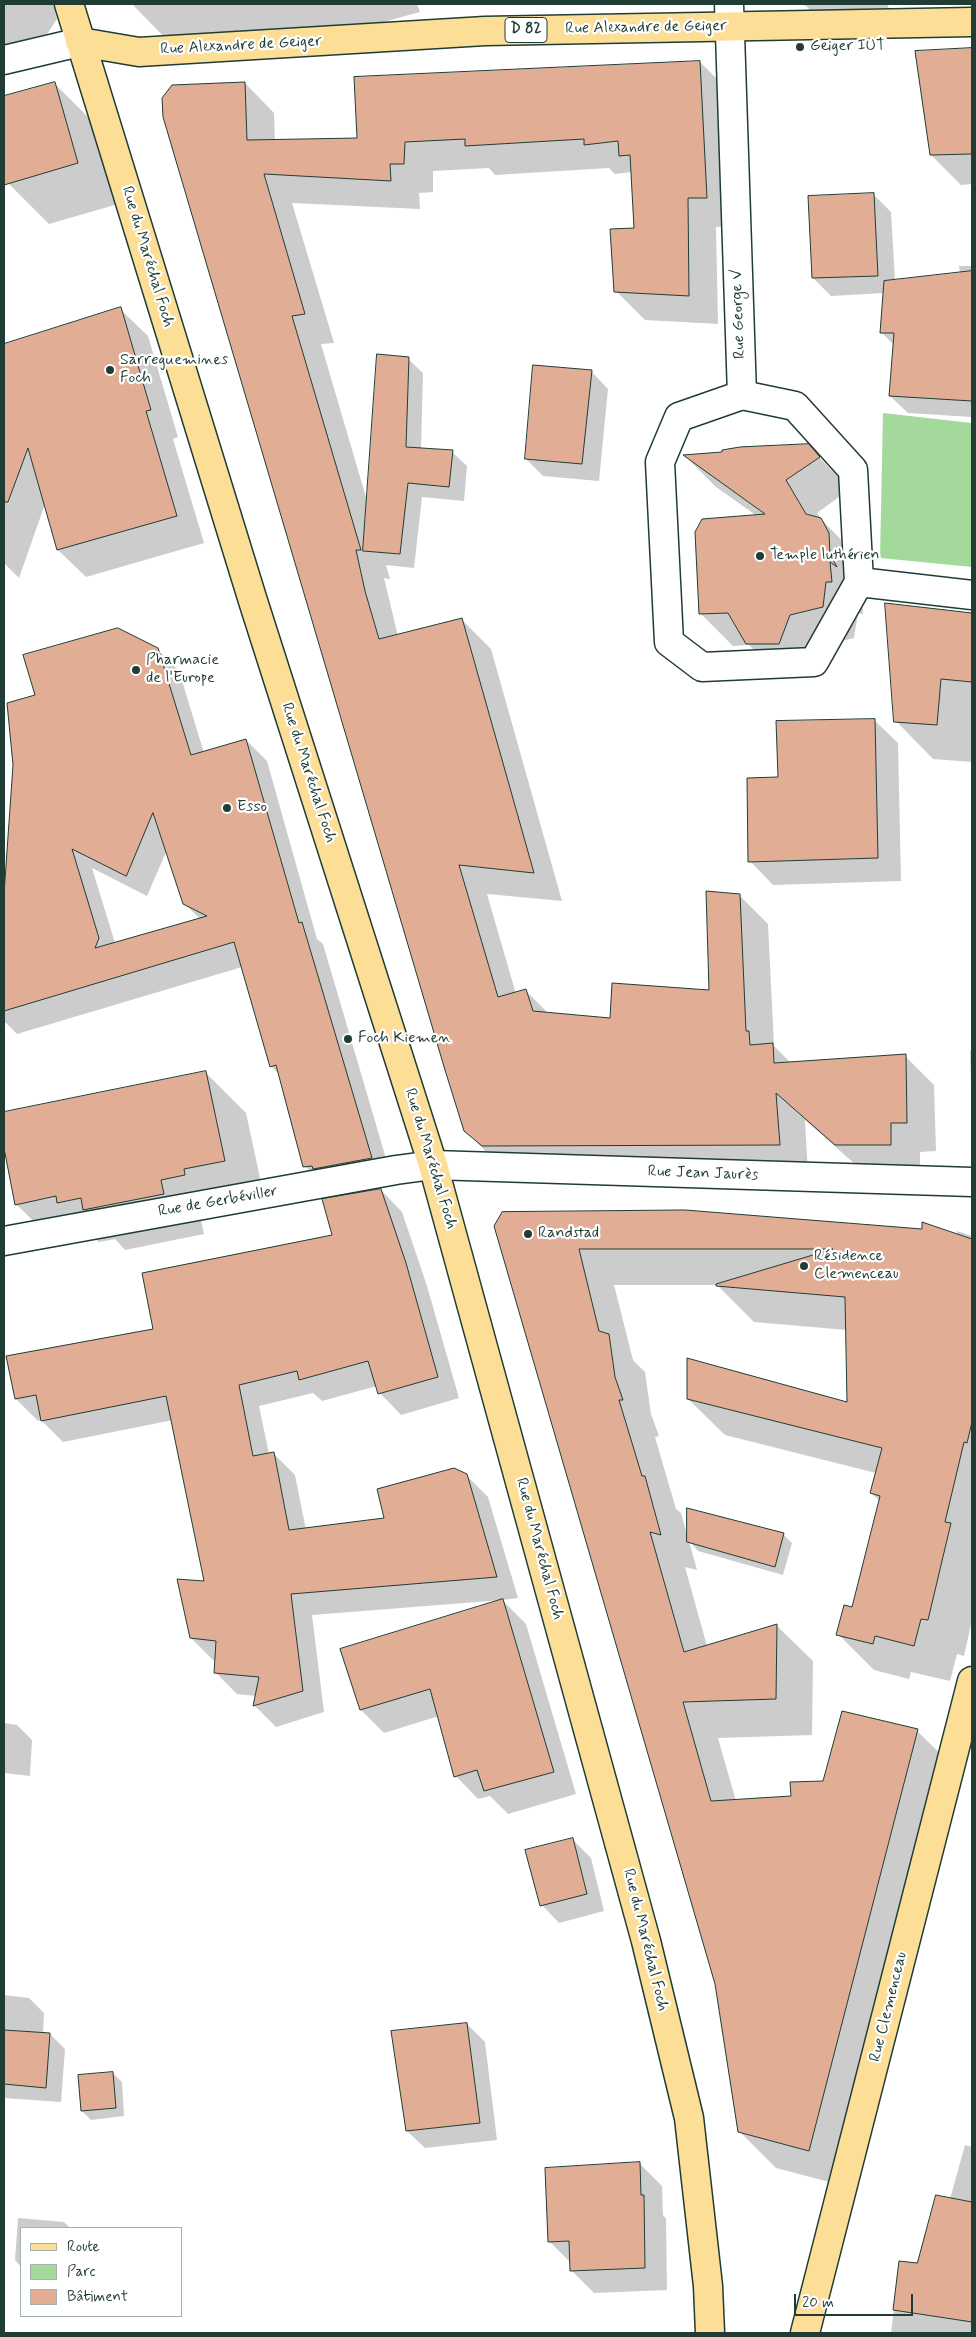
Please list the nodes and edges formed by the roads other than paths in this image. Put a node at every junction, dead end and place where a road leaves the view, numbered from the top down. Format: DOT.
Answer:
graph roads {
  1 [pos="69,4"];
  2 [pos="729,15"];
  3 [pos="972,22"];
  4 [pos="80,42"];
  5 [pos="4,60"];
  6 [pos="742,395"];
  7 [pos="859,582"];
  8 [pos="972,595"];
  9 [pos="434,1165"];
  10 [pos="972,1182"];
  11 [pos="4,1241"];
  12 [pos="972,1680"];
  13 [pos="710,2333"];
  14 [pos="805,2333"];
  1 -- 4 [label="main road, Rue du Maréchal Foch"];
  2 -- 3 [label="main road, Rue Alexandre de Geiger / D 82"];
  2 -- 4 [label="main road, Rue Alexandre de Geiger / D 82"];
  2 -- 6 [label="street, Rue George V"];
  4 -- 5 [label="street"];
  4 -- 9 [label="main road, Rue du Maréchal Foch"];
  6 -- 7 [label="street"];
  6 -- 7 [label="street"];
  7 -- 8 [label="street"];
  9 -- 10 [label="street, Rue Jean Jaurès"];
  9 -- 11 [label="street, Rue de Gerbéviller"];
  9 -- 13 [label="main road, Rue du Maréchal Foch"];
  12 -- 14 [label="main road, Rue Clemenceau"];
}
